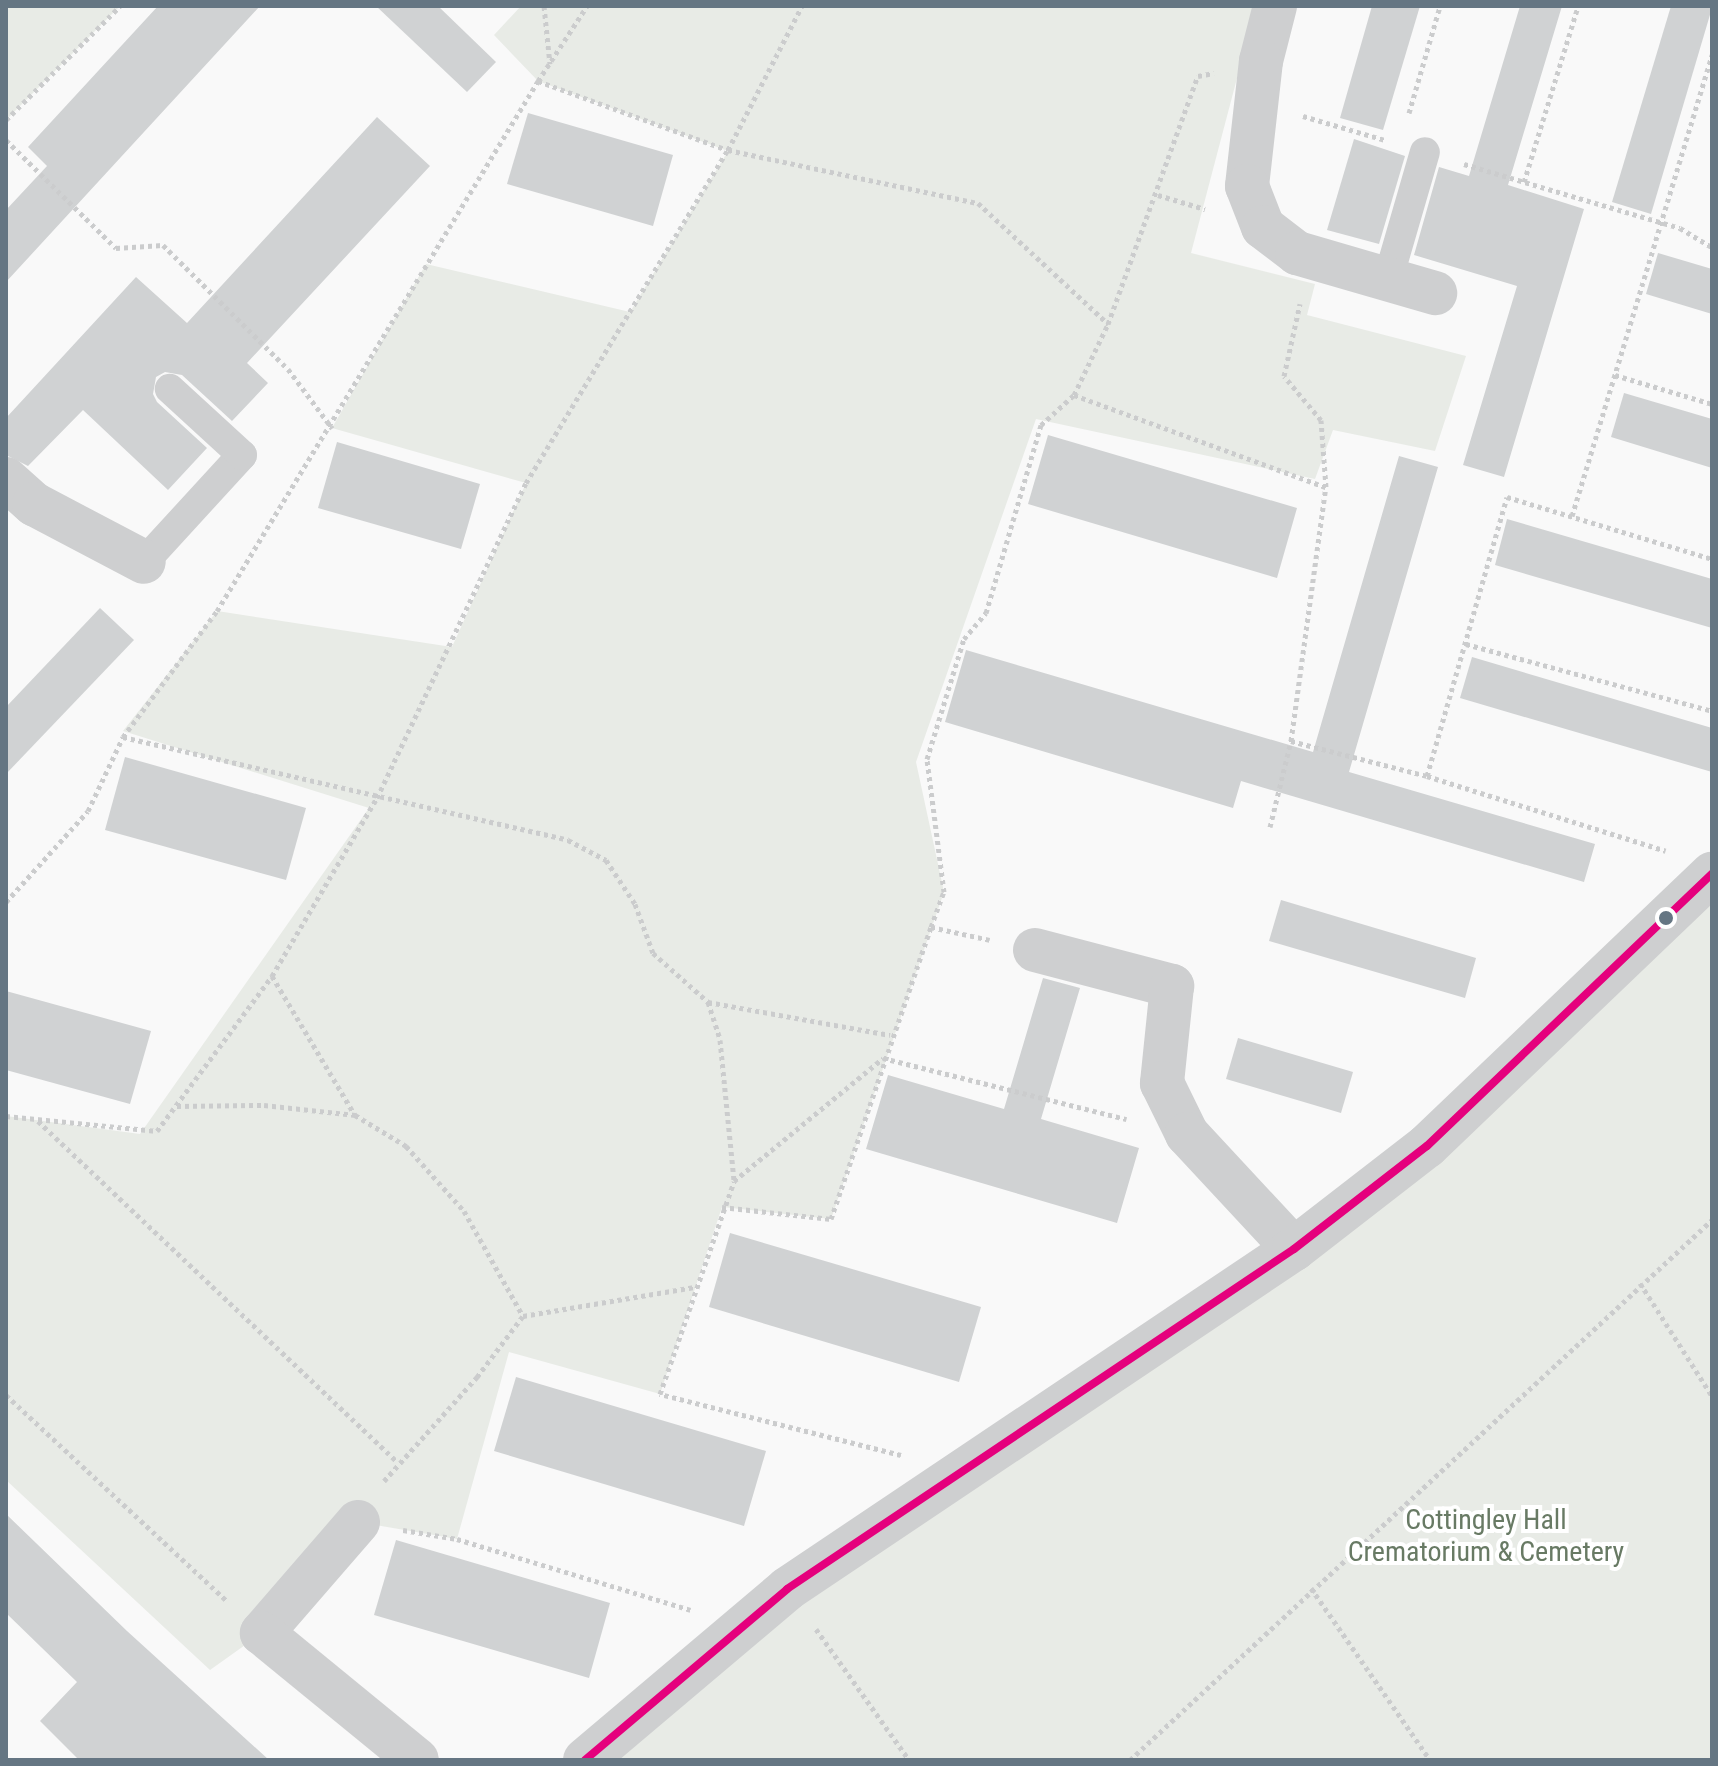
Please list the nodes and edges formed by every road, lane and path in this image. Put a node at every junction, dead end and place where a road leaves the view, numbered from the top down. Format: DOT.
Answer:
graph roads {
  1 [pos="120,6"];
  2 [pos="544,6"];
  3 [pos="587,6"];
  4 [pos="802,6"];
  5 [pos="1275,6"];
  6 [pos="1440,6"];
  7 [pos="1578,6"];
  8 [pos="1712,55"];
  9 [pos="550,64"];
  10 [pos="538,81"];
  11 [pos="1259,82"];
  12 [pos="6,120"];
  13 [pos="6,140"];
  14 [pos="1413,149"];
  15 [pos="728,150"];
  16 [pos="1524,182"];
  17 [pos="1661,223"];
  18 [pos="1712,247"];
  19 [pos="1312,257"];
  20 [pos="1388,279"];
  21 [pos="1435,293"];
  22 [pos="1108,324"];
  23 [pos="1615,375"];
  24 [pos="170,389"];
  25 [pos="1074,395"];
  26 [pos="1712,404"];
  27 [pos="332,428"];
  28 [pos="6,479"];
  29 [pos="1326,487"];
  30 [pos="1572,516"];
  31 [pos="1712,559"];
  32 [pos="144,562"];
  33 [pos="1466,644"];
  34 [pos="1712,711"];
  35 [pos="123,737"];
  36 [pos="1291,741"];
  37 [pos="1427,776"];
  38 [pos="377,798"];
  39 [pos="1270,827"];
  40 [pos="1706,880"];
  41 [pos="6,902"];
  42 [pos="931,927"];
  43 [pos="1035,950"];
  44 [pos="272,976"];
  45 [pos="708,1002"];
  46 [pos="890,1035"];
  47 [pos="883,1058"];
  48 [pos="176,1106"];
  49 [pos="355,1115"];
  50 [pos="6,1116"];
  51 [pos="37,1120"];
  52 [pos="1187,1134"];
  53 [pos="734,1181"];
  54 [pos="722,1207"];
  55 [pos="1712,1220"];
  56 [pos="1294,1249"];
  57 [pos="1640,1283"];
  58 [pos="695,1287"];
  59 [pos="523,1316"];
  60 [pos="6,1395"];
  61 [pos="1712,1396"];
  62 [pos="396,1461"];
  63 [pos="960,1470"];
  64 [pos="358,1522"];
  65 [pos="1311,1588"];
  66 [pos="787,1589"];
  67 [pos="743,1626"];
  68 [pos="262,1633"];
  69 [pos="417,1760"];
  70 [pos="585,1760"];
  71 [pos="909,1760"];
  72 [pos="1130,1760"];
  73 [pos="1430,1760"];
  1 -- 12 [label="path"];
  2 -- 9 [label="path"];
  3 -- 9 [label="path"];
  4 -- 15 [label="path"];
  5 -- 11 [label="street"];
  6 -- 14 [label="path"];
  7 -- 16 [label="path"];
  8 -- 17 [label="path"];
  9 -- 10 [label="path"];
  10 -- 15 [label="path"];
  10 -- 27 [label="path"];
  11 -- 14 [label="path"];
  11 -- 19 [label="street"];
  11 -- 22 [label="path"];
  13 -- 27 [label="path"];
  14 -- 16 [label="path"];
  14 -- 20 [label="lane"];
  15 -- 22 [label="path"];
  15 -- 38 [label="path"];
  16 -- 17 [label="path"];
  17 -- 18 [label="path"];
  17 -- 23 [label="path"];
  19 -- 20 [label="street"];
  19 -- 29 [label="path"];
  20 -- 21 [label="street"];
  22 -- 25 [label="path"];
  23 -- 26 [label="path"];
  23 -- 30 [label="path"];
  24 -- 32 [label="lane"];
  25 -- 29 [label="path"];
  25 -- 42 [label="path"];
  27 -- 35 [label="path"];
  28 -- 32 [label="street"];
  29 -- 36 [label="path"];
  30 -- 31 [label="path"];
  30 -- 33 [label="path"];
  33 -- 34 [label="path"];
  33 -- 37 [label="path"];
  35 -- 38 [label="path"];
  35 -- 41 [label="path"];
  36 -- 37 [label="path"];
  36 -- 39 [label="path"];
  37 -- 40 [label="path"];
  38 -- 44 [label="path"];
  38 -- 45 [label="path"];
  40 -- 56 [label="street"];
  42 -- 43 [label="path"];
  42 -- 46 [label="path"];
  43 -- 52 [label="street"];
  44 -- 48 [label="path"];
  44 -- 49 [label="path"];
  45 -- 46 [label="path"];
  45 -- 53 [label="path"];
  46 -- 47 [label="path"];
  47 -- 52 [label="path"];
  47 -- 53 [label="path"];
  47 -- 54 [label="path"];
  48 -- 49 [label="path"];
  48 -- 51 [label="path"];
  49 -- 59 [label="path"];
  50 -- 51 [label="path"];
  51 -- 62 [label="path"];
  52 -- 56 [label="street"];
  53 -- 54 [label="path"];
  54 -- 58 [label="path"];
  55 -- 57 [label="path"];
  56 -- 63 [label="street"];
  57 -- 61 [label="path"];
  57 -- 65 [label="path"];
  58 -- 59 [label="path"];
  58 -- 63 [label="path"];
  59 -- 62 [label="path"];
  60 -- 68 [label="path"];
  62 -- 64 [label="path"];
  63 -- 66 [label="street"];
  64 -- 67 [label="path"];
  64 -- 68 [label="street"];
  65 -- 72 [label="path"];
  65 -- 73 [label="path"];
  66 -- 67 [label="street"];
  66 -- 71 [label="path"];
  67 -- 70 [label="street"];
  68 -- 69 [label="street"];
}
